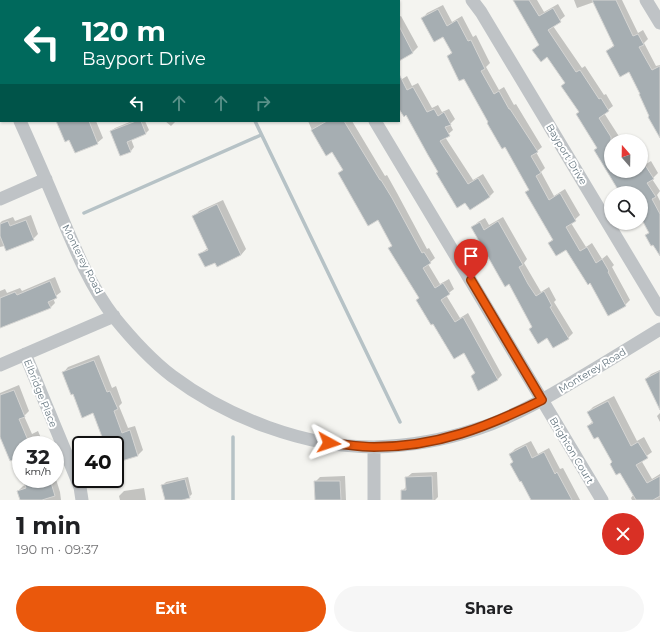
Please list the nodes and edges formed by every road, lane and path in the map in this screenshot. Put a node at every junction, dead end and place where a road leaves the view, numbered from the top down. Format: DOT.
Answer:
graph roads {
  1 [pos="472,0"];
  2 [pos="646,0"];
  3 [pos="660,23"];
  4 [pos="20,122"];
  5 [pos="376,122"];
  6 [pos="46,179"];
  7 [pos="0,198"];
  8 [pos="660,310"];
  9 [pos="114,316"];
  10 [pos="660,329"];
  11 [pos="25,354"];
  12 [pos="0,365"];
  13 [pos="542,400"];
  14 [pos="374,447"];
  15 [pos="82,500"];
  16 [pos="374,500"];
  17 [pos="602,500"];
  1 -- 8 [label="street, Bayport Drive"];
  2 -- 3 [label="street"];
  4 -- 6 [label="street, Monterey Road"];
  5 -- 13 [label="street"];
  6 -- 7 [label="street"];
  6 -- 9 [label="street, Monterey Road"];
  9 -- 11 [label="street"];
  9 -- 14 [label="street, Monterey Road"];
  10 -- 13 [label="street, Monterey Road"];
  11 -- 12 [label="street"];
  11 -- 15 [label="street, Elbridge Place"];
  13 -- 14 [label="street, Monterey Road"];
  13 -- 17 [label="street, Brighton Court"];
  14 -- 16 [label="street"];
}
